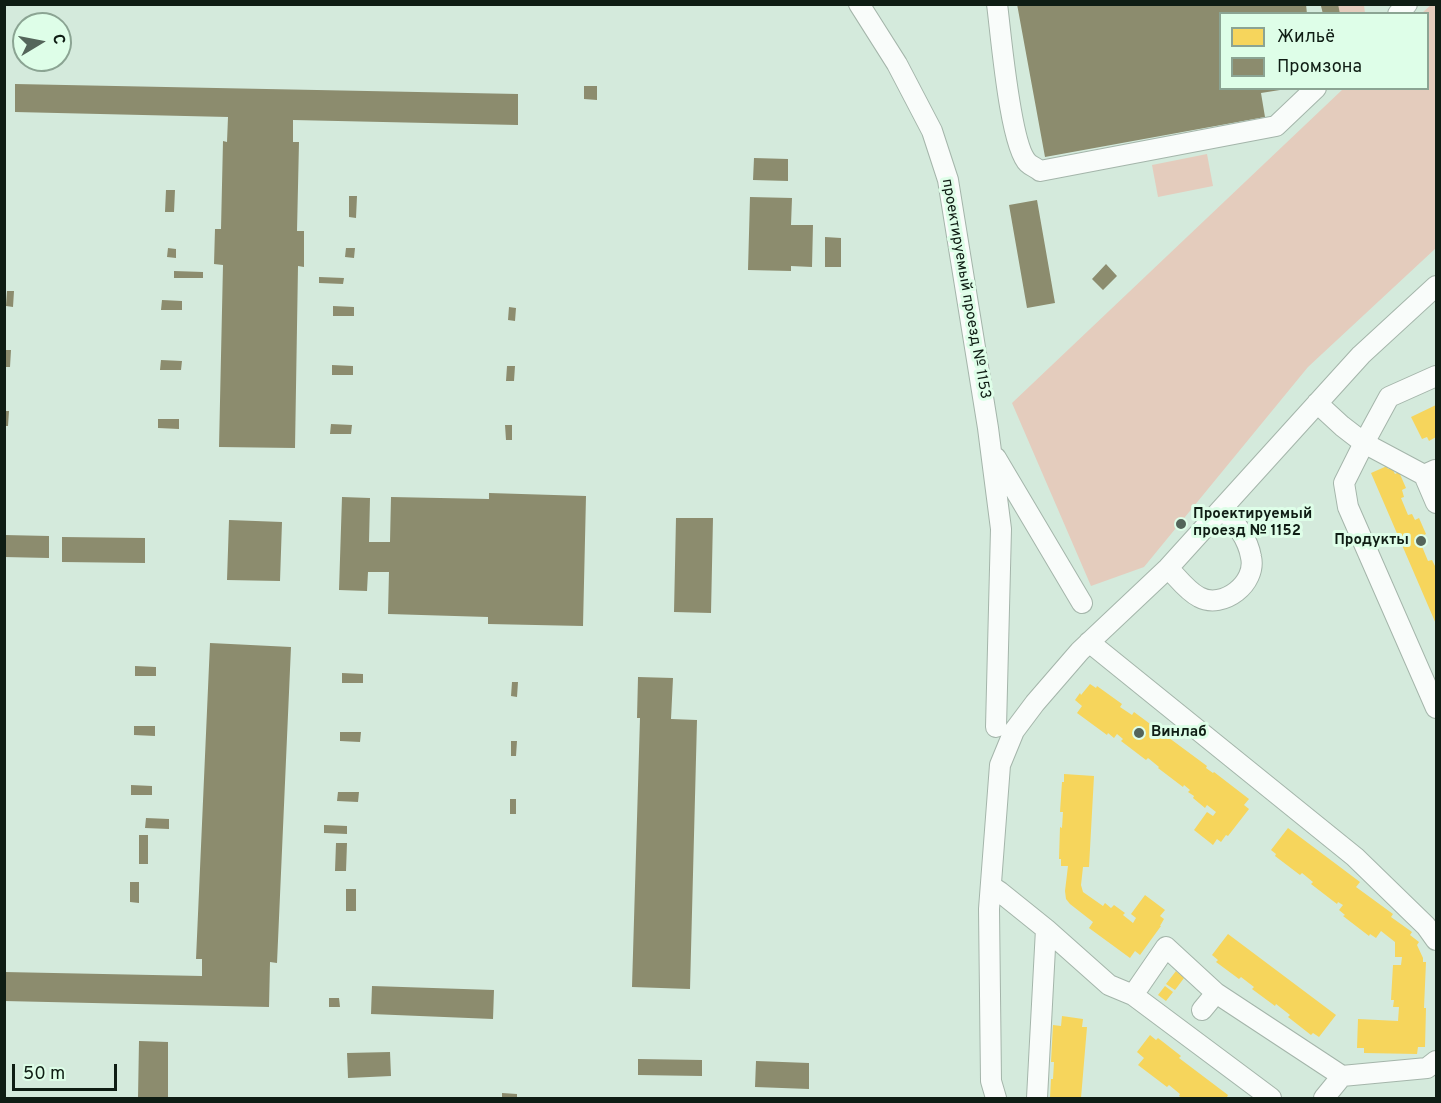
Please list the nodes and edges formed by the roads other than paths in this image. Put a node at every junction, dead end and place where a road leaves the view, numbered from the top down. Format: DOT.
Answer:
graph roads {
  1 [pos="860,4"];
  2 [pos="997,4"];
  3 [pos="1314,90"];
  4 [pos="1437,286"];
  5 [pos="1437,376"];
  6 [pos="1317,403"];
  7 [pos="1364,443"];
  8 [pos="991,451"];
  9 [pos="1431,473"];
  10 [pos="1437,503"];
  11 [pos="1222,509"];
  12 [pos="1168,568"];
  13 [pos="1082,603"];
  14 [pos="1089,642"];
  15 [pos="1437,708"];
  16 [pos="996,727"];
  17 [pos="991,886"];
  18 [pos="1046,929"];
  19 [pos="1437,940"];
  20 [pos="1216,993"];
  21 [pos="1133,995"];
  22 [pos="1202,1010"];
  23 [pos="1437,1061"];
  24 [pos="1342,1076"];
  25 [pos="991,1093"];
  26 [pos="1037,1098"];
  27 [pos="1271,1098"];
  28 [pos="1324,1098"];
  1 -- 8 [label="street, проектируемый проезд № 1153"];
  2 -- 3 [label="street"];
  4 -- 6 [label="street"];
  5 -- 7 [label="street"];
  6 -- 7 [label="street"];
  6 -- 11 [label="street"];
  7 -- 9 [label="street"];
  7 -- 15 [label="street"];
  8 -- 13 [label="street"];
  8 -- 16 [label="street, проектируемый проезд № 1153"];
  9 -- 10 [label="street"];
  11 -- 12 [label="street"];
  11 -- 12 [label="street"];
  12 -- 14 [label="street"];
  14 -- 17 [label="street"];
  14 -- 19 [label="street"];
  17 -- 18 [label="street"];
  17 -- 25 [label="street"];
  18 -- 21 [label="street"];
  18 -- 26 [label="street"];
  20 -- 21 [label="street"];
  20 -- 22 [label="street"];
  20 -- 24 [label="street"];
  21 -- 27 [label="street"];
  23 -- 24 [label="street"];
  24 -- 28 [label="street"];
}
